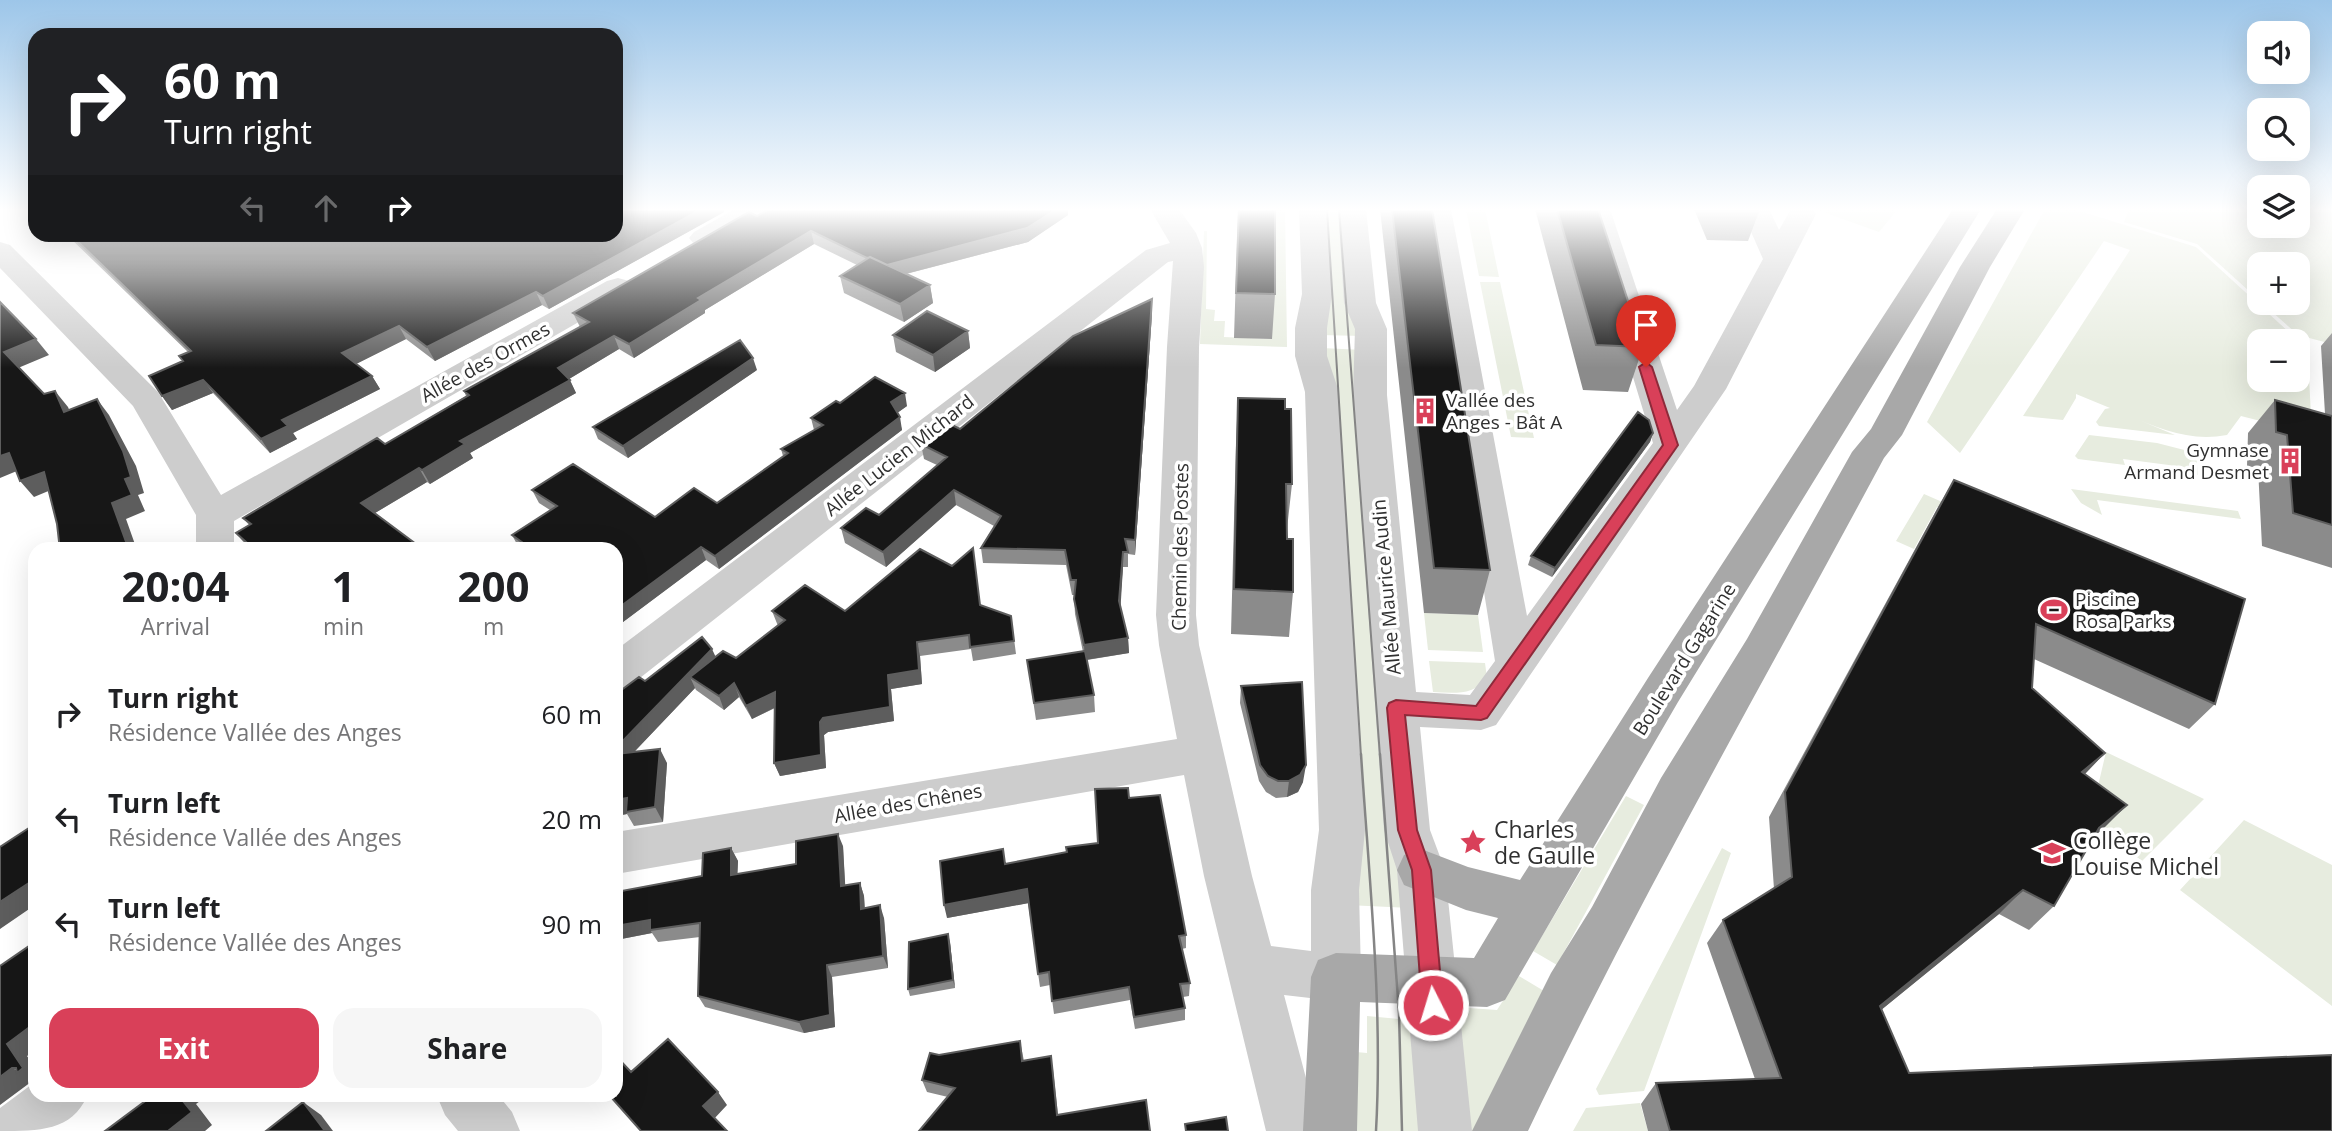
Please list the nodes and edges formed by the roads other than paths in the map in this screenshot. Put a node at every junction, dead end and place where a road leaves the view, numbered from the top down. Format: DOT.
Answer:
graph roads {
  1 [pos="11,262"];
  2 [pos="1150,262"];
  3 [pos="1188,262"];
  4 [pos="1315,262"];
  5 [pos="1356,262"];
  6 [pos="1446,262"];
  7 [pos="1613,262"];
  8 [pos="1777,262"];
  9 [pos="1934,262"];
  10 [pos="1978,262"];
  11 [pos="647,270"];
  12 [pos="1671,445"];
  13 [pos="215,532"];
  14 [pos="1516,666"];
  15 [pos="623,668"];
  16 [pos="1396,708"];
  17 [pos="1201,755"];
  18 [pos="623,852"];
  19 [pos="1421,870"];
  20 [pos="1531,905"];
  21 [pos="1252,968"];
  22 [pos="1336,976"];
  23 [pos="1431,980"];
  24 [pos="52,1102"];
  25 [pos="469,1102"];
  26 [pos="14,1131"];
  27 [pos="493,1131"];
  28 [pos="1293,1131"];
  29 [pos="1330,1131"];
  30 [pos="1445,1131"];
  31 [pos="1499,1131"];
  1 -- 13 [label="street"];
  2 -- 15 [label="street, Allée Lucien Michard"];
  3 -- 17 [label="street, Chemin des Postes"];
  4 -- 22 [label="street"];
  5 -- 16 [label="street, Allée Maurice Audin"];
  6 -- 14 [label="street"];
  7 -- 12 [label="street"];
  8 -- 12 [label="street"];
  9 -- 20 [label="main road, Boulevard Gagarine"];
  10 -- 31 [label="main road"];
  11 -- 13 [label="street, Allée des Ormes"];
  12 -- 14 [label="street"];
  14 -- 16 [label="street"];
  16 -- 19 [label="street, Allée Maurice Audin"];
  17 -- 18 [label="street, Allée des Chênes"];
  17 -- 21 [label="street, Chemin des Postes"];
  19 -- 20 [label="main road"];
  19 -- 23 [label="street, Allée Maurice Audin"];
  20 -- 23 [label="main road, Boulevard Gagarine"];
  21 -- 22 [label="street"];
  21 -- 28 [label="street, Chemin des Postes"];
  22 -- 23 [label="main road, Boulevard Gagarine"];
  22 -- 29 [label="main road"];
  23 -- 30 [label="street, Allée Maurice Audin"];
  24 -- 26 [label="street"];
  25 -- 27 [label="street"];
}
